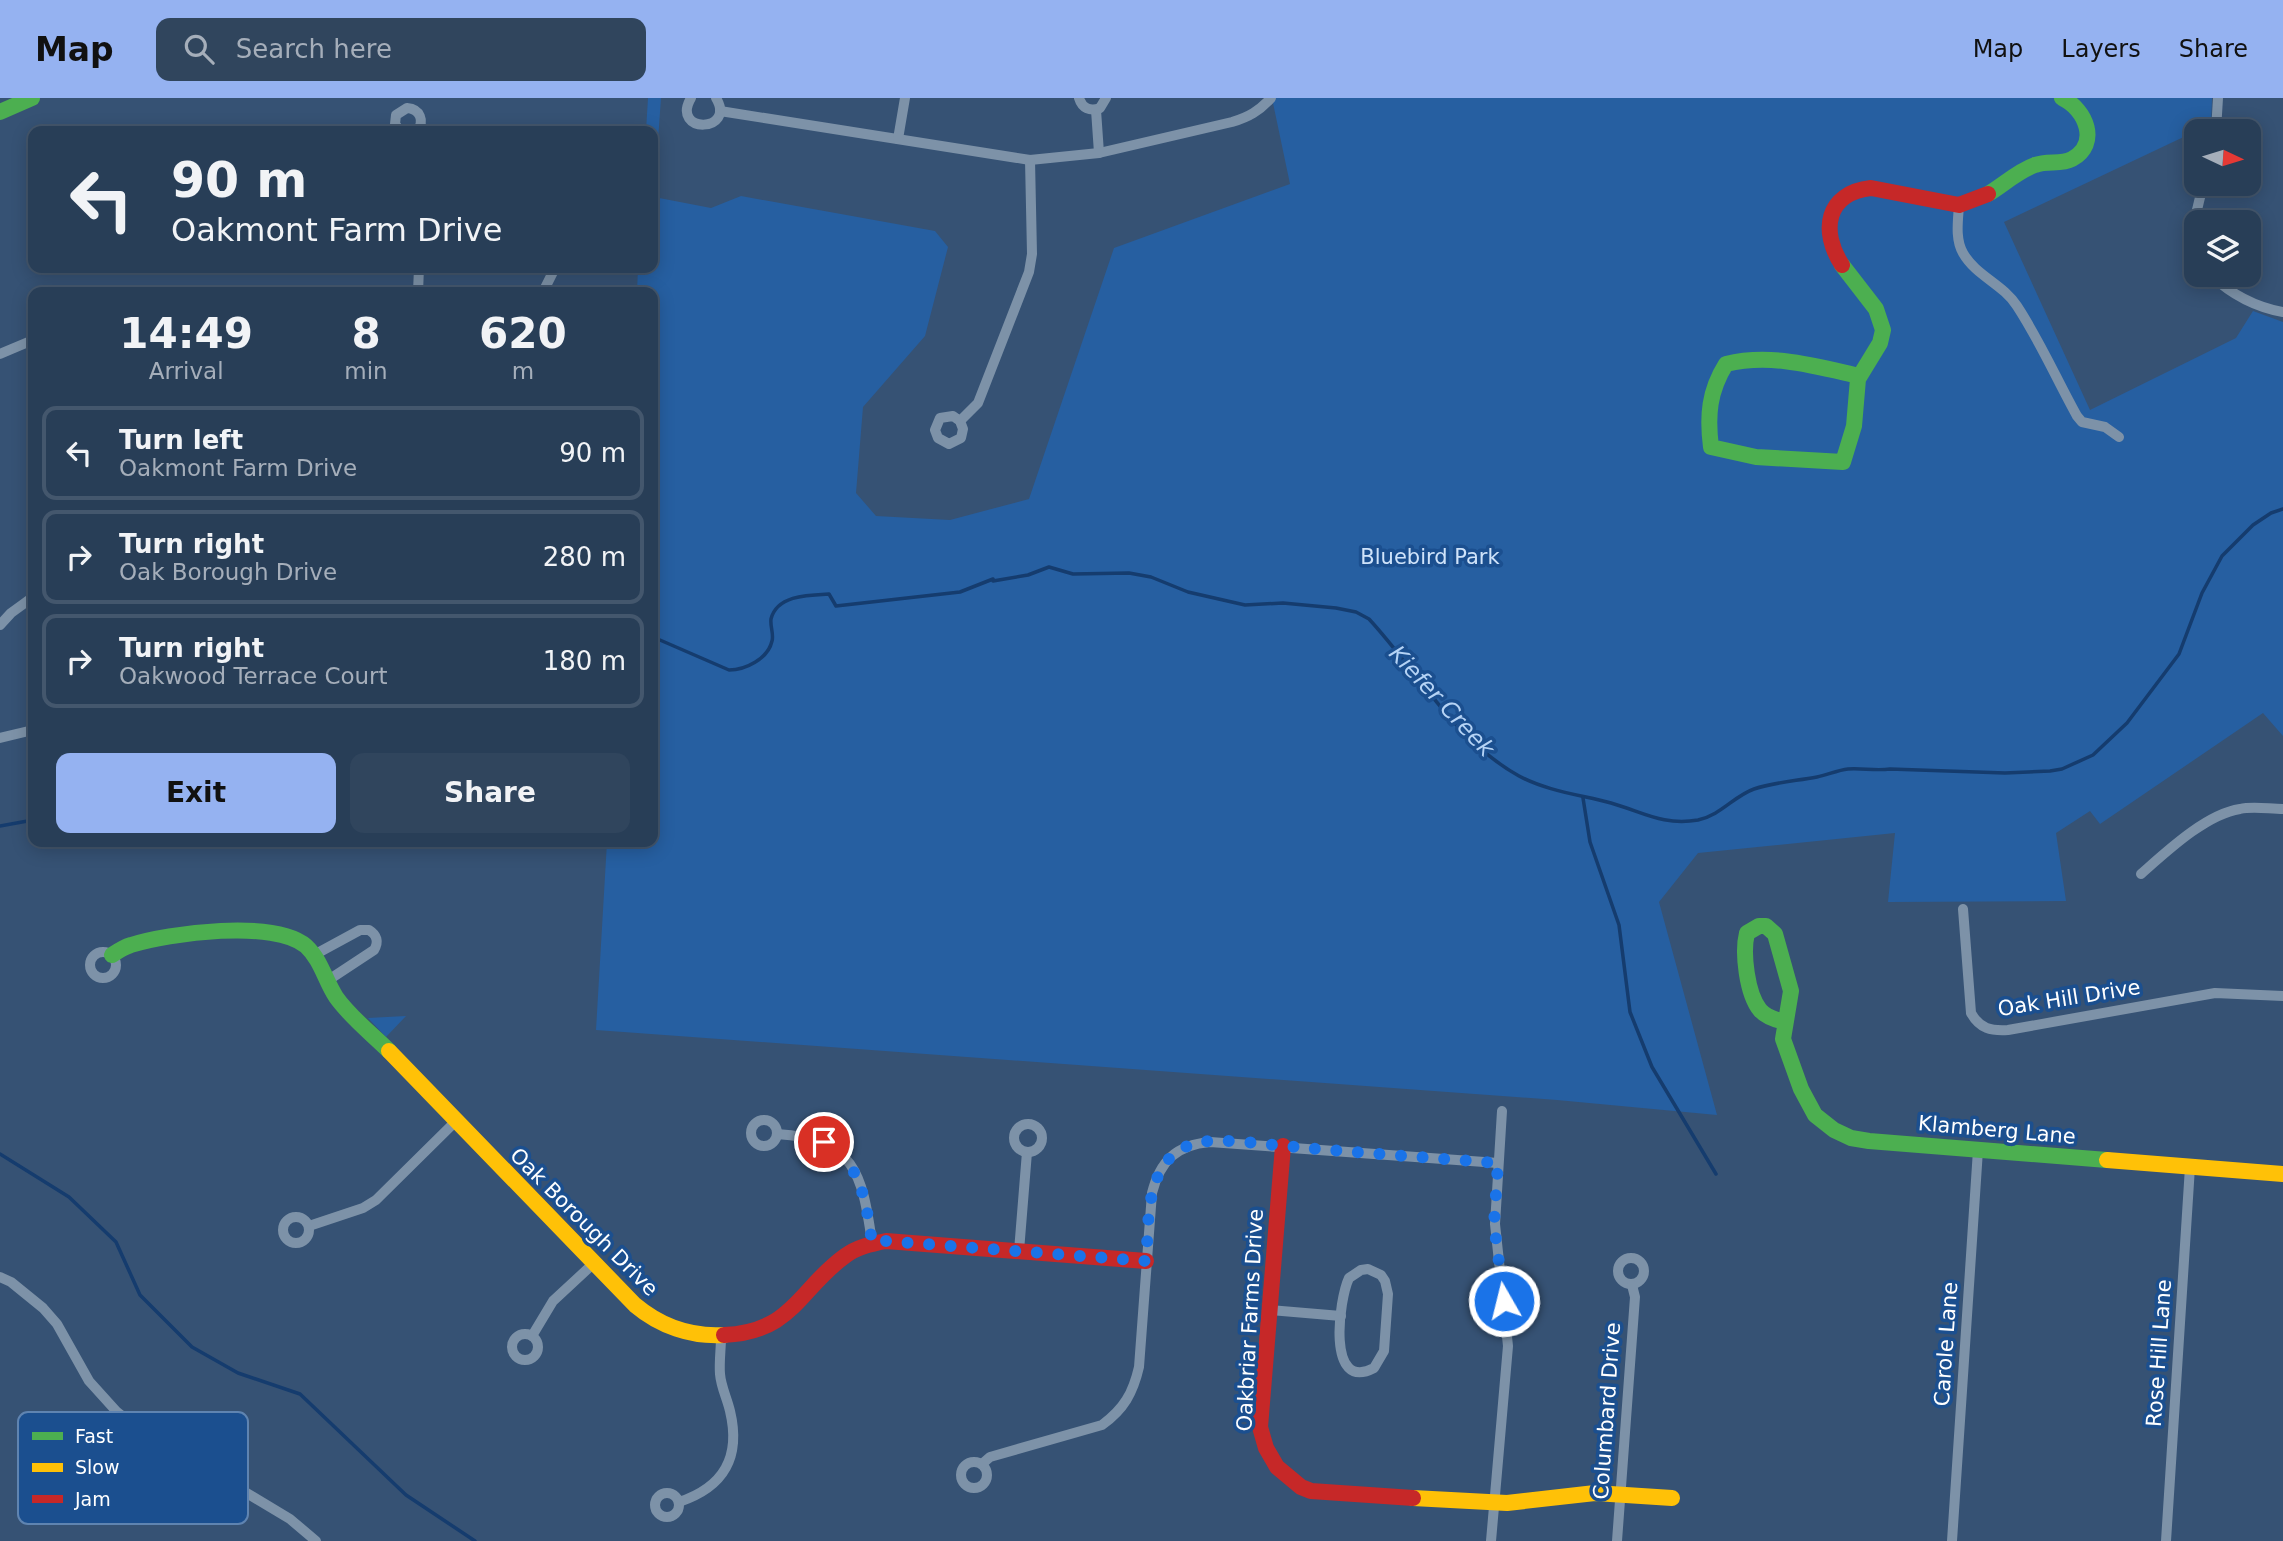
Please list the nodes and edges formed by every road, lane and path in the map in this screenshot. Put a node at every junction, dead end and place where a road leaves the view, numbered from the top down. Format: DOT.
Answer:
graph roads {
  1 [pos="691,98"];
  2 [pos="716,98"];
  3 [pos="905,98"];
  4 [pos="1079,98"];
  5 [pos="1106,98"];
  6 [pos="1270,98"];
  7 [pos="2062,98"];
  8 [pos="2218,98"];
  9 [pos="29,99"];
  10 [pos="1096,110"];
  11 [pos="720,111"];
  12 [pos="0,112"];
  13 [pos="2217,119"];
  14 [pos="396,126"];
  15 [pos="420,126"];
  16 [pos="898,139"];
  17 [pos="1099,153"];
  18 [pos="1030,160"];
  19 [pos="1959,205"];
  20 [pos="2227,287"];
  21 [pos="2283,312"];
  22 [pos="28,342"];
  23 [pos="0,355"];
  24 [pos="1859,376"];
  25 [pos="960,421"];
  26 [pos="2119,437"];
  27 [pos="28,601"];
  28 [pos="0,625"];
  29 [pos="28,731"];
  30 [pos="0,738"];
  31 [pos="2283,810"];
  32 [pos="2141,874"];
  33 [pos="1963,909"];
  34 [pos="111,955"];
  35 [pos="314,955"];
  36 [pos="327,981"];
  37 [pos="2283,996"];
  38 [pos="1785,1021"];
  39 [pos="1502,1111"];
  40 [pos="456,1121"];
  41 [pos="777,1134"];
  42 [pos="1283,1146"];
  43 [pos="1978,1150"];
  44 [pos="1027,1152"];
  45 [pos="1498,1163"];
  46 [pos="2190,1167"];
  47 [pos="2283,1174"];
  48 [pos="309,1226"];
  49 [pos="872,1242"];
  50 [pos="1019,1251"];
  51 [pos="1146,1261"];
  52 [pos="594,1263"];
  53 [pos="0,1277"];
  54 [pos="1632,1285"];
  55 [pos="1269,1310"];
  56 [pos="1341,1315"];
  57 [pos="532,1336"];
  58 [pos="721,1336"];
  59 [pos="117,1412"];
  60 [pos="982,1464"];
  61 [pos="248,1494"];
  62 [pos="1620,1494"];
  63 [pos="1672,1498"];
  64 [pos="679,1502"];
  65 [pos="1494,1503"];
  66 [pos="316,1541"];
  67 [pos="1490,1541"];
  68 [pos="1617,1541"];
  69 [pos="1952,1541"];
  70 [pos="2166,1541"];
  1 -- 11 [label="street"];
  2 -- 11 [label="street"];
  3 -- 16 [label="street"];
  4 -- 10 [label="street"];
  5 -- 10 [label="street"];
  6 -- 17 [label="street"];
  7 -- 19 [label="street"];
  8 -- 13 [label="street"];
  9 -- 12 [label="street"];
  10 -- 17 [label="street"];
  11 -- 16 [label="street"];
  14 -- 15 [label="street"];
  16 -- 18 [label="street"];
  17 -- 18 [label="street"];
  18 -- 25 [label="street"];
  19 -- 24 [label="street"];
  19 -- 26 [label="street"];
  20 -- 21 [label="street"];
  22 -- 23 [label="street"];
  24 -- 24 [label="street"];
  25 -- 25 [label="street"];
  27 -- 28 [label="street"];
  29 -- 30 [label="street"];
  31 -- 32 [label="street"];
  33 -- 37 [label="street, Oak Hill Drive"];
  34 -- 35 [label="street, Oak Borough Drive"];
  35 -- 36 [label="street, Oak Borough Drive"];
  35 -- 36 [label="street"];
  36 -- 40 [label="street, Oak Borough Drive"];
  38 -- 38 [label="street, Klamberg Lane"];
  38 -- 43 [label="street, Klamberg Lane"];
  39 -- 45 [label="street"];
  40 -- 48 [label="street"];
  40 -- 52 [label="street, Oak Borough Drive"];
  41 -- 49 [label="street"];
  42 -- 45 [label="street"];
  42 -- 51 [label="street"];
  42 -- 55 [label="street, Oakbriar Farms Drive"];
  43 -- 46 [label="street, Klamberg Lane"];
  43 -- 69 [label="street, Carole Lane"];
  44 -- 50 [label="street"];
  45 -- 65 [label="street"];
  46 -- 47 [label="street, Klamberg Lane"];
  46 -- 70 [label="street, Rose Hill Lane"];
  49 -- 50 [label="street, Oak Borough Drive"];
  49 -- 58 [label="street, Oak Borough Drive"];
  50 -- 51 [label="street, Oak Borough Drive"];
  51 -- 60 [label="street"];
  52 -- 57 [label="street"];
  52 -- 58 [label="street, Oak Borough Drive"];
  53 -- 59 [label="street"];
  54 -- 62 [label="street, Columbard Drive"];
  55 -- 56 [label="street"];
  55 -- 65 [label="street, Oakbriar Farms Drive"];
  56 -- 56 [label="street"];
  58 -- 64 [label="street"];
  61 -- 66 [label="street"];
  62 -- 63 [label="street, Oakbriar Farms Drive"];
  62 -- 65 [label="street, Oakbriar Farms Drive"];
  62 -- 68 [label="street, Columbard Drive"];
  65 -- 67 [label="street"];
}
